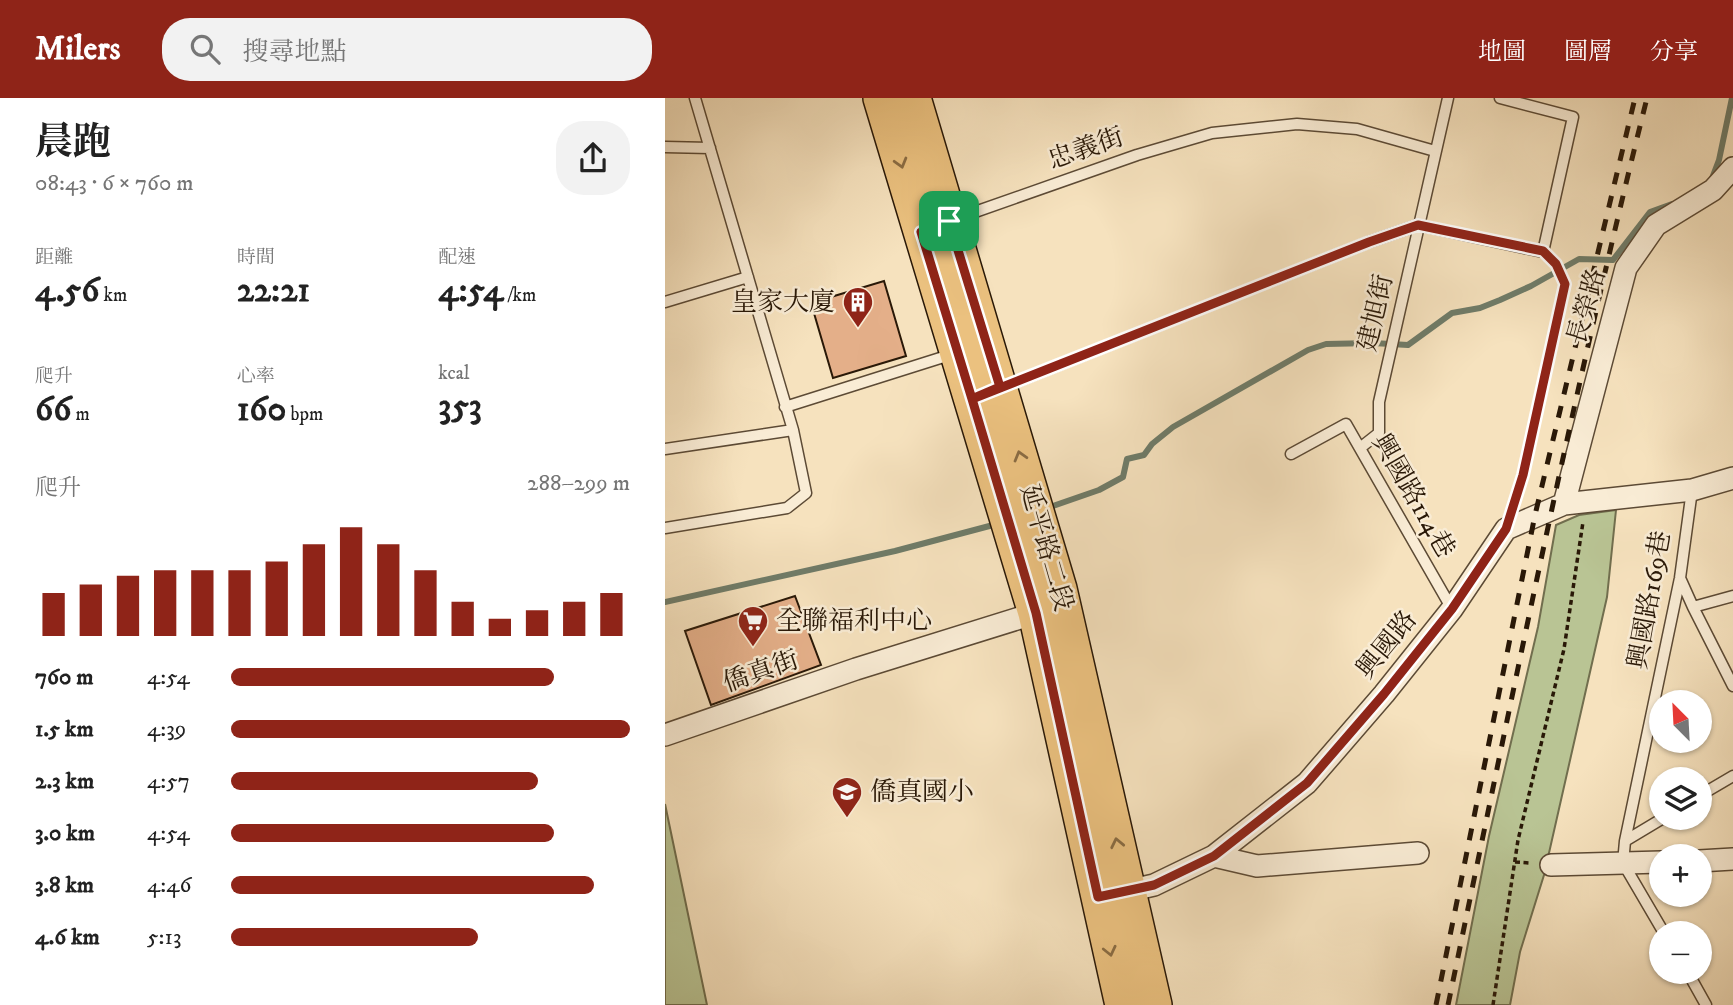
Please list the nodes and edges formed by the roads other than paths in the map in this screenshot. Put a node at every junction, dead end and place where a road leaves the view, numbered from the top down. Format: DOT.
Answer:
graph roads {
  1 [pos="695,98"];
  2 [pos="881,98"];
  3 [pos="913,98"];
  4 [pos="1448,98"];
  5 [pos="1500,98"];
  6 [pos="665,147"];
  7 [pos="710,148"];
  8 [pos="1435,151"];
  9 [pos="1733,167"];
  10 [pos="1418,225"];
  11 [pos="935,226"];
  12 [pos="748,277"];
  13 [pos="665,302"];
  14 [pos="972,348"];
  15 [pos="986,393"];
  16 [pos="785,407"];
  17 [pos="793,430"];
  18 [pos="1360,448"];
  19 [pos="665,449"];
  20 [pos="1291,454"];
  21 [pos="1733,478"];
  22 [pos="1692,489"];
  23 [pos="1564,504"];
  24 [pos="665,527"];
  25 [pos="1680,578"];
  26 [pos="1733,596"];
  27 [pos="1692,607"];
  28 [pos="1452,609"];
  29 [pos="1036,613"];
  30 [pos="1733,686"];
  31 [pos="665,735"];
  32 [pos="1733,776"];
  33 [pos="1712,788"];
  34 [pos="1649,827"];
  35 [pos="1625,841"];
  36 [pos="1418,853"];
  37 [pos="1214,856"];
  38 [pos="1733,859"];
  39 [pos="1712,860"];
  40 [pos="1649,862"];
  41 [pos="1623,863"];
  42 [pos="1551,864"];
  43 [pos="1113,895"];
  44 [pos="1657,921"];
  45 [pos="1694,984"];
  46 [pos="1123,1005"];
  47 [pos="1154,1005"];
  48 [pos="1706,1005"];
  1 -- 7 [label="lane"];
  2 -- 11 [label="main road, 延平路二段, one-way"];
  3 -- 11 [label="main road, 延平路二段"];
  4 -- 8 [label="lane, 建旭街"];
  5 -- 10 [label="lane"];
  6 -- 7 [label="lane"];
  7 -- 12 [label="lane"];
  8 -- 10 [label="lane, 建旭街"];
  8 -- 11 [label="lane, 忠義街"];
  9 -- 23 [label="street, 長榮路"];
  10 -- 15 [label="lane"];
  10 -- 18 [label="lane, 建旭街"];
  11 -- 14 [label="main road, 延平路二段"];
  12 -- 13 [label="lane"];
  12 -- 16 [label="lane"];
  14 -- 15 [label="main road, 延平路二段"];
  14 -- 16 [label="lane"];
  15 -- 29 [label="main road, 延平路二段"];
  43 -- 15 [label="main road, 延平路二段, one-way"];
  16 -- 17 [label="lane"];
  17 -- 19 [label="lane"];
  17 -- 24 [label="lane"];
  18 -- 20 [label="lane, 興國路114巷"];
  18 -- 28 [label="lane, 興國路114巷"];
  21 -- 22 [label="street"];
  22 -- 23 [label="street"];
  22 -- 25 [label="lane, 興國路169巷"];
  23 -- 28 [label="street, 興國路"];
  25 -- 27 [label="lane"];
  25 -- 35 [label="lane, 興國路169巷"];
  26 -- 27 [label="lane"];
  27 -- 30 [label="lane"];
  28 -- 37 [label="street, 興國路"];
  29 -- 31 [label="street, 僑真街"];
  29 -- 43 [label="main road, 延平路二段"];
  32 -- 33 [label="lane"];
  34 -- 35 [label="lane"];
  35 -- 41 [label="lane, 興國路169巷"];
  36 -- 37 [label="street"];
  37 -- 43 [label="street, 興國路"];
  38 -- 39 [label="street"];
  40 -- 41 [label="street"];
  41 -- 42 [label="street"];
  41 -- 44 [label="lane"];
  43 -- 46 [label="main road, 延平路二段, one-way"];
  43 -- 47 [label="main road, 延平路二段"];
  45 -- 48 [label="lane"];
}
